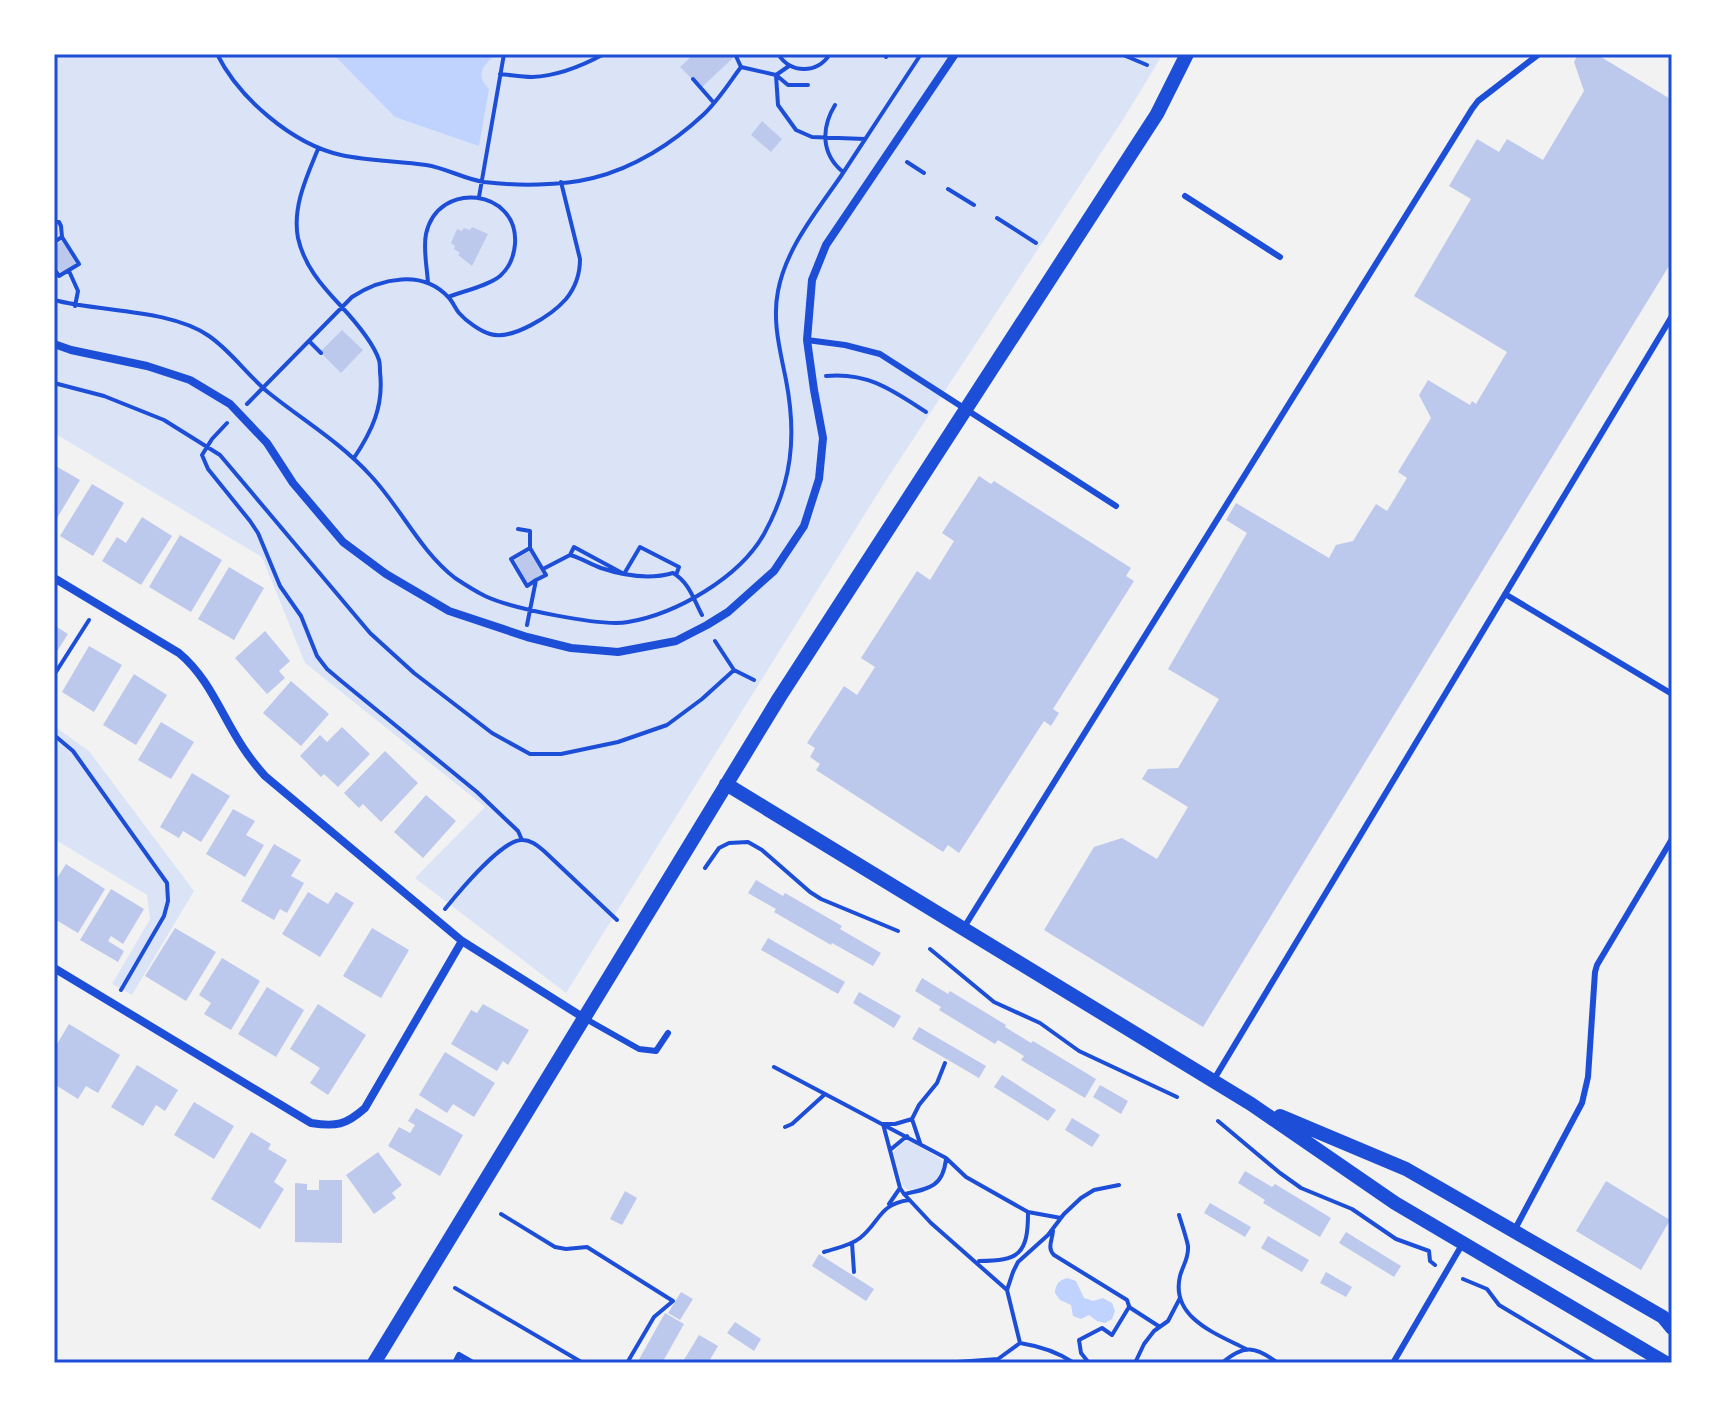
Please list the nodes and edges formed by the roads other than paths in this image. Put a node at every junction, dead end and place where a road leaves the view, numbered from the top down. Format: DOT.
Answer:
graph roads {
  1 [pos="955,54"];
  2 [pos="1187,54"];
  3 [pos="1539,54"];
  4 [pos="1185,196"];
  5 [pos="1280,257"];
  6 [pos="1672,316"];
  7 [pos="807,340"];
  8 [pos="54,344"];
  9 [pos="965,410"];
  10 [pos="1116,506"];
  11 [pos="54,578"];
  12 [pos="1505,594"];
  13 [pos="1672,694"];
  14 [pos="726,784"];
  15 [pos="1672,839"];
  16 [pos="963,929"];
  17 [pos="462,941"];
  18 [pos="54,968"];
  19 [pos="584,1018"];
  20 [pos="668,1033"];
  21 [pos="1213,1081"];
  22 [pos="1251,1104"];
  23 [pos="1514,1231"];
  24 [pos="1463,1243"];
  25 [pos="1672,1328"];
  26 [pos="374,1363"];
  27 [pos="455,1363"];
  28 [pos="473,1363"];
  29 [pos="1393,1363"];
  30 [pos="1666,1363"];
  1 -- 7 [label="street"];
  2 -- 9 [label="street"];
  3 -- 16 [label="lane"];
  4 -- 5 [label="lane"];
  6 -- 12 [label="lane"];
  7 -- 8 [label="street"];
  7 -- 9 [label="lane"];
  9 -- 10 [label="lane"];
  9 -- 14 [label="street"];
  11 -- 17 [label="street"];
  12 -- 13 [label="lane"];
  12 -- 21 [label="lane"];
  14 -- 16 [label="street"];
  14 -- 19 [label="street"];
  15 -- 23 [label="lane"];
  16 -- 21 [label="street"];
  17 -- 18 [label="street"];
  17 -- 19 [label="street"];
  19 -- 20 [label="lane"];
  19 -- 26 [label="street"];
  21 -- 22 [label="street"];
  22 -- 23 [label="street"];
  22 -- 24 [label="street"];
  23 -- 25 [label="street"];
  24 -- 29 [label="lane"];
  24 -- 30 [label="street"];
  27 -- 28 [label="lane"];
}
